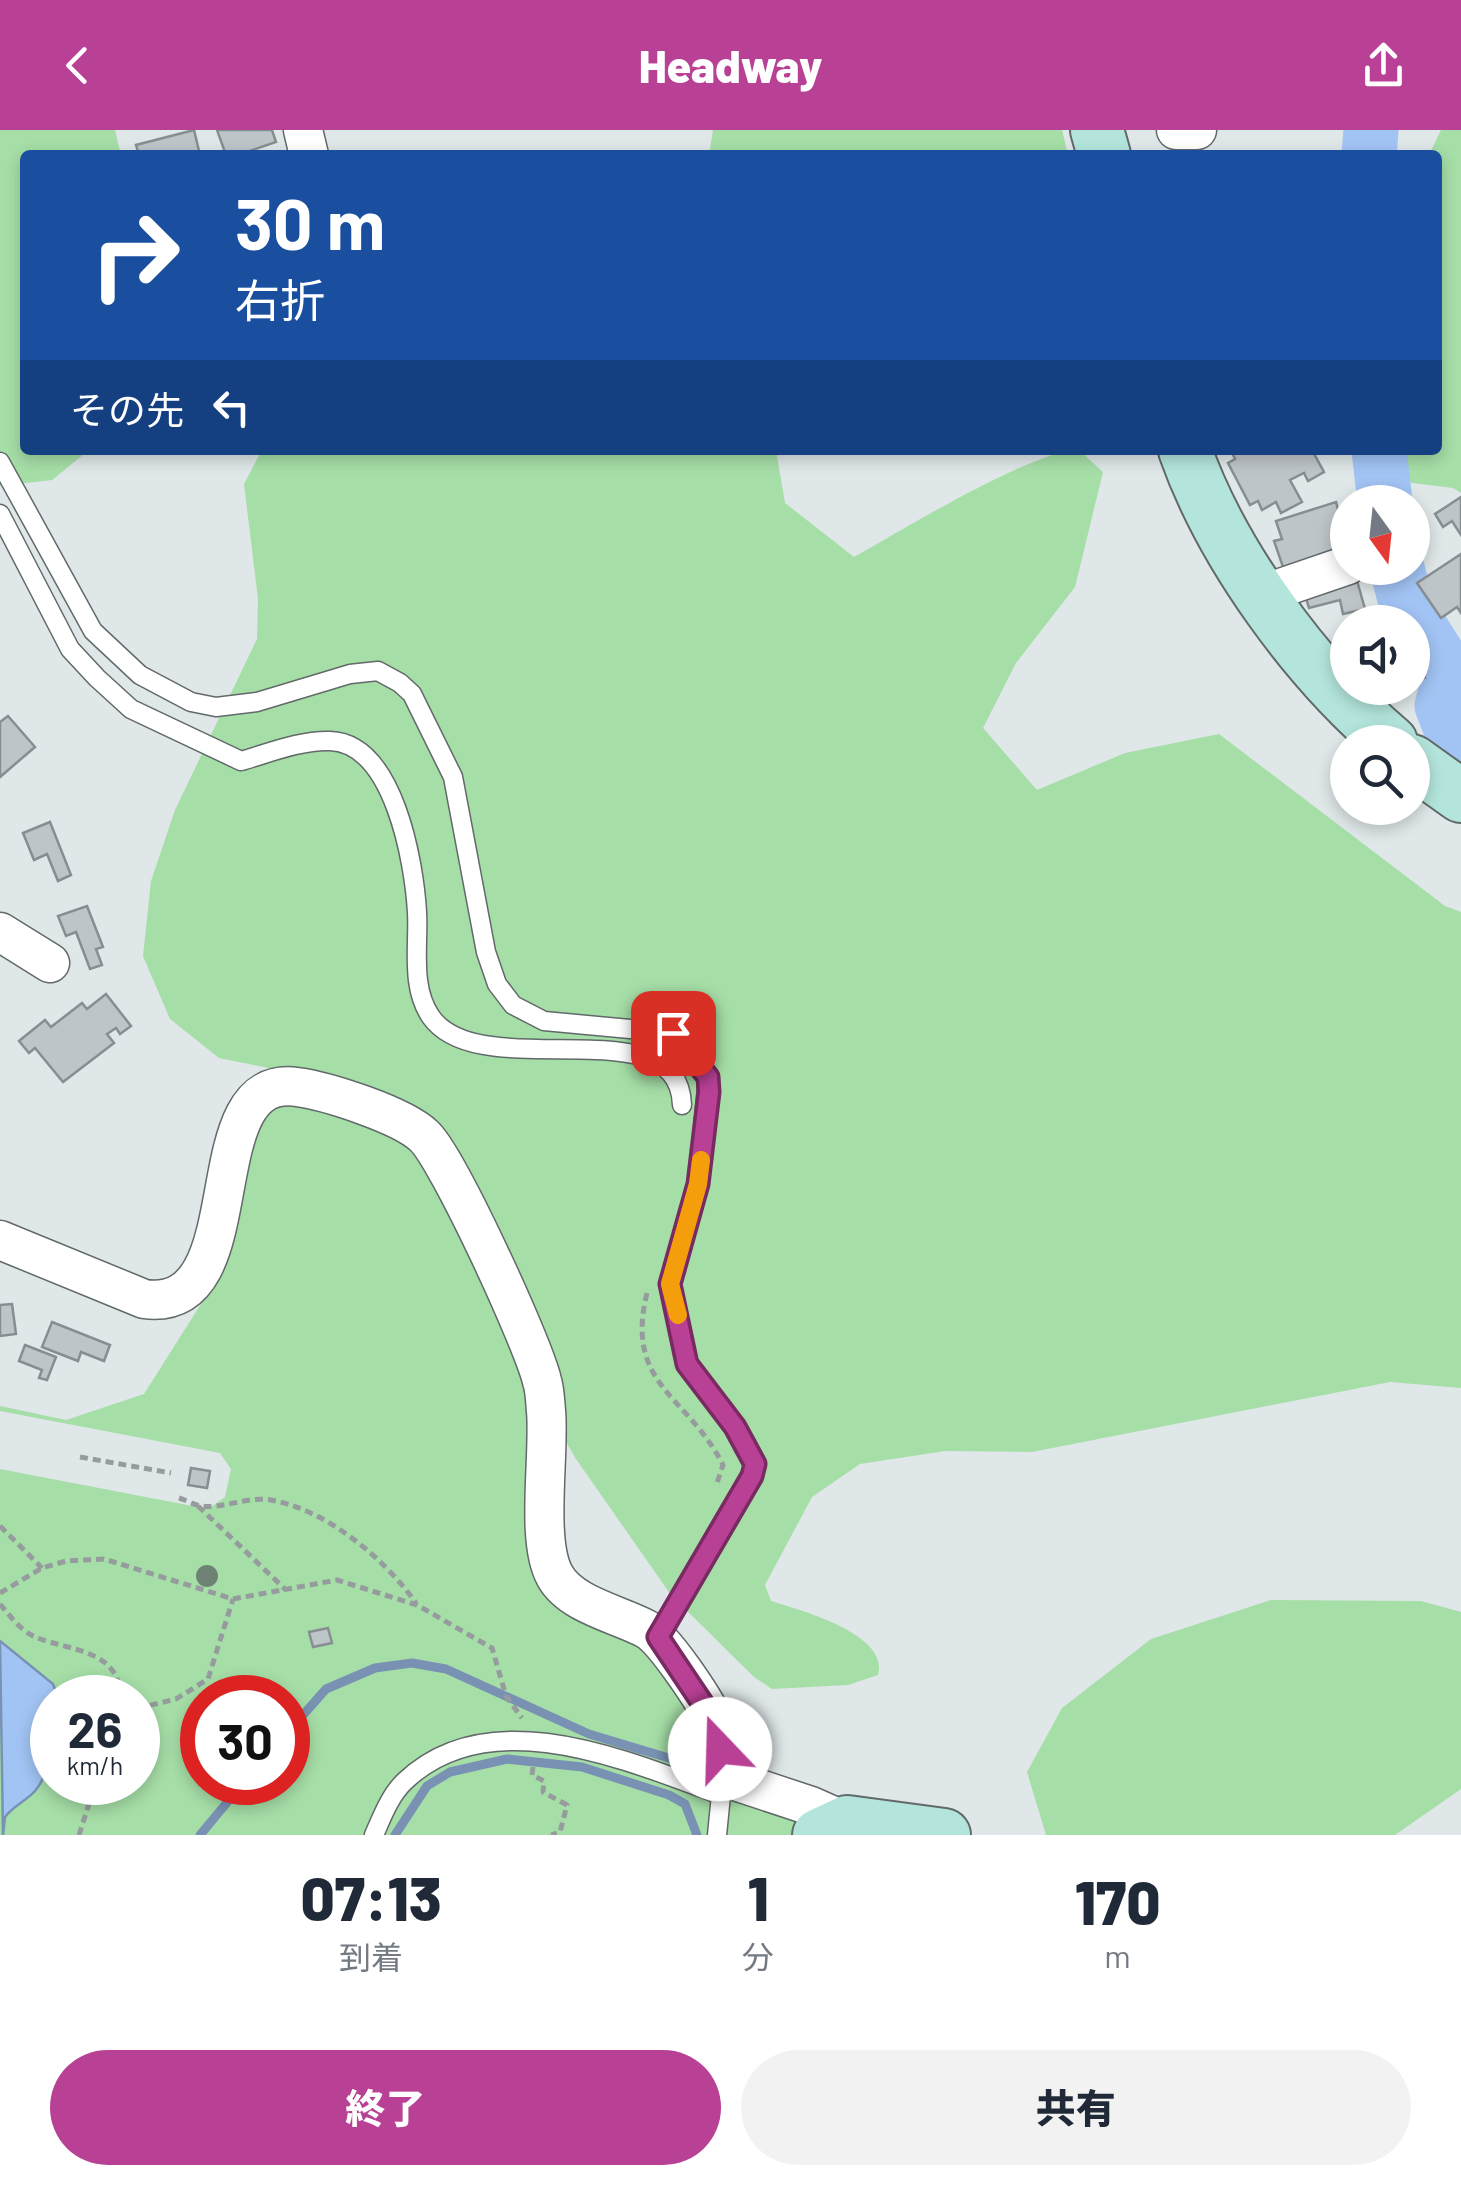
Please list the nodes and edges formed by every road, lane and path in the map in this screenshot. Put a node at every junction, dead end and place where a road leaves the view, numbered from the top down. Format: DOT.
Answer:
graph roads {
  1 [pos="1176,130"];
  2 [pos="1197,130"];
  3 [pos="1187,455"];
  4 [pos="0,462"];
  5 [pos="0,514"];
  6 [pos="1330,571"];
  7 [pos="1263,594"];
  8 [pos="1374,725"];
  9 [pos="1430,774"];
  10 [pos="1461,796"];
  11 [pos="0,932"];
  12 [pos="50,962"];
  13 [pos="682,1105"];
  14 [pos="0,1240"];
  15 [pos="80,1457"];
  16 [pos="171,1473"];
  17 [pos="179,1498"];
  18 [pos="195,1503"];
  19 [pos="0,1526"];
  20 [pos="42,1568"];
  21 [pos="286,1590"];
  22 [pos="0,1593"];
  23 [pos="233,1599"];
  24 [pos="0,1604"];
  25 [pos="418,1605"];
  26 [pos="658,1637"];
  27 [pos="114,1675"];
  28 [pos="160,1702"];
  29 [pos="540,1743"];
  30 [pos="723,1787"];
  31 [pos="88,1805"];
  32 [pos="833,1829"];
  33 [pos="78,1835"];
  34 [pos="374,1835"];
  35 [pos="552,1835"];
  36 [pos="717,1835"];
  37 [pos="944,1835"];
  1 -- 2 [label="street"];
  3 -- 7 [label="street"];
  4 -- 26 [label="lane"];
  5 -- 13 [label="lane"];
  6 -- 7 [label="street"];
  7 -- 8 [label="street"];
  9 -- 10 [label="street"];
  11 -- 12 [label="street"];
  14 -- 26 [label="street"];
  15 -- 16 [label="path"];
  17 -- 18 [label="path"];
  18 -- 21 [label="path"];
  18 -- 25 [label="path"];
  19 -- 20 [label="path"];
  20 -- 22 [label="path"];
  20 -- 23 [label="path"];
  21 -- 23 [label="path"];
  21 -- 25 [label="path"];
  23 -- 28 [label="path"];
  24 -- 27 [label="path"];
  25 -- 29 [label="path"];
  26 -- 30 [label="street"];
  29 -- 30 [label="lane"];
  29 -- 34 [label="lane"];
  29 -- 35 [label="path"];
  30 -- 32 [label="street"];
  30 -- 36 [label="lane"];
  31 -- 33 [label="path"];
  32 -- 37 [label="street"];
}
